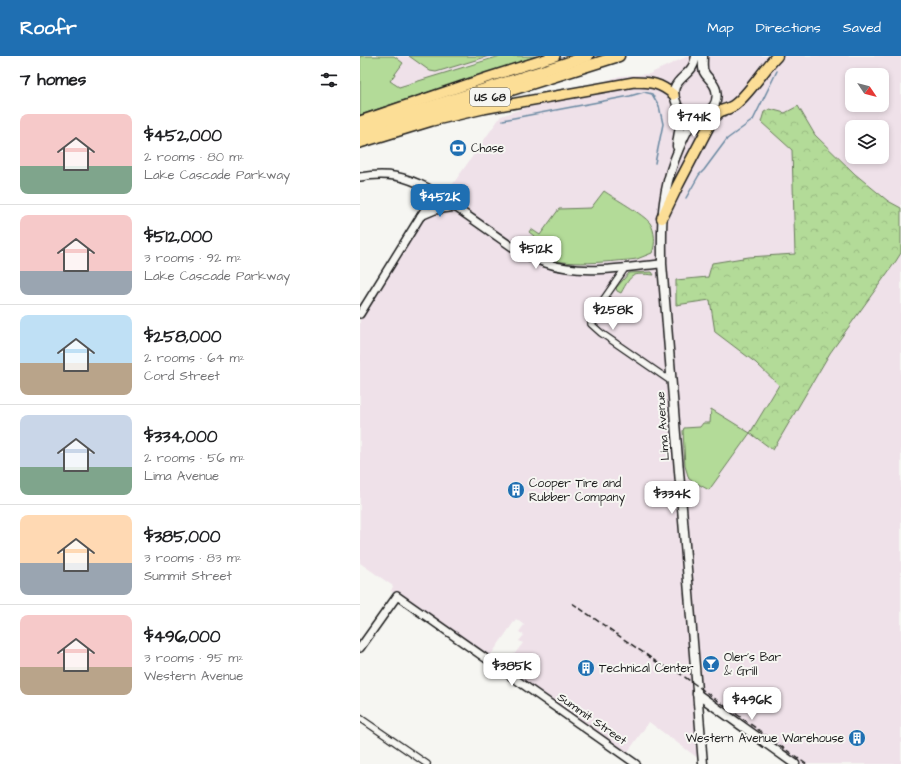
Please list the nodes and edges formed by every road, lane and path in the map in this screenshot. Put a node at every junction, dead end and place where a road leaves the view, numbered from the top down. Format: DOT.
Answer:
graph roads {
  1 [pos="555,56"];
  2 [pos="588,56"];
  3 [pos="619,56"];
  4 [pos="696,56"];
  5 [pos="703,56"];
  6 [pos="776,56"];
  7 [pos="674,95"];
  8 [pos="678,107"];
  9 [pos="720,111"];
  10 [pos="699,115"];
  11 [pos="360,121"];
  12 [pos="360,128"];
  13 [pos="360,138"];
  14 [pos="360,143"];
  15 [pos="677,152"];
  16 [pos="360,177"];
  17 [pos="435,193"];
  18 [pos="456,207"];
  19 [pos="420,217"];
  20 [pos="662,218"];
  21 [pos="662,264"];
  22 [pos="626,267"];
  23 [pos="360,314"];
  24 [pos="672,382"];
  25 [pos="360,648"];
  26 [pos="697,694"];
  27 [pos="360,718"];
  28 [pos="427,764"];
  29 [pos="636,764"];
  30 [pos="703,764"];
  31 [pos="795,764"];
  1 -- 11 [label="highway"];
  2 -- 12 [label="highway, US 68"];
  3 -- 13 [label="highway, US 68"];
  4 -- 7 [label="main road"];
  5 -- 10 [label="main road, Lima Avenue"];
  6 -- 9 [label="highway"];
  7 -- 8 [label="main road"];
  7 -- 14 [label="highway"];
  8 -- 10 [label="main road"];
  8 -- 15 [label="main road"];
  9 -- 10 [label="highway"];
  9 -- 20 [label="highway"];
  10 -- 15 [label="main road, Lima Avenue"];
  15 -- 20 [label="main road, Lima Avenue"];
  16 -- 17 [label="street"];
  17 -- 18 [label="street"];
  17 -- 19 [label="street"];
  18 -- 19 [label="street"];
  18 -- 22 [label="street"];
  19 -- 23 [label="street"];
  20 -- 21 [label="main road, Lima Avenue"];
  21 -- 22 [label="street"];
  21 -- 24 [label="main road, Lima Avenue"];
  22 -- 24 [label="street"];
  24 -- 26 [label="main road, Lima Avenue"];
  25 -- 29 [label="street, Summit Street"];
  26 -- 30 [label="main road, Lima Avenue"];
  26 -- 31 [label="main road"];
  27 -- 28 [label="street"];
}
